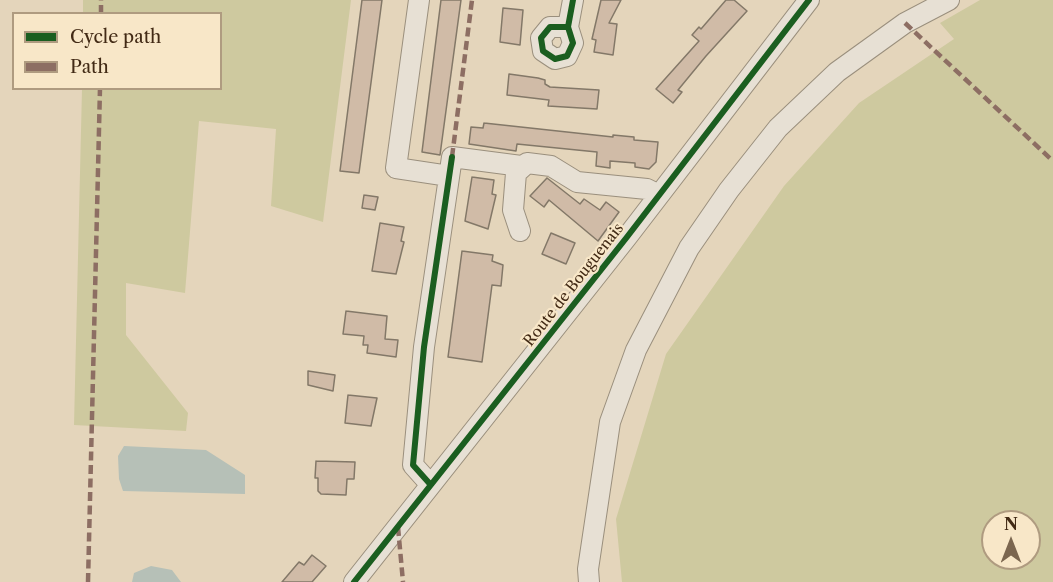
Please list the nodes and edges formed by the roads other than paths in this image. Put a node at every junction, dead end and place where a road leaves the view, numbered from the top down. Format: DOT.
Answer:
graph roads {
  1 [pos="419,0"];
  2 [pos="573,0"];
  3 [pos="809,0"];
  4 [pos="949,0"];
  5 [pos="568,27"];
  6 [pos="521,166"];
  7 [pos="450,167"];
  8 [pos="657,194"];
  9 [pos="519,231"];
  10 [pos="430,484"];
  11 [pos="354,582"];
  12 [pos="589,582"];
  1 -- 7 [label="street"];
  2 -- 5 [label="street"];
  3 -- 8 [label="street, Route de Bouguenais"];
  4 -- 12 [label="street"];
  6 -- 7 [label="street"];
  6 -- 8 [label="street"];
  6 -- 9 [label="street"];
  7 -- 10 [label="street"];
  8 -- 10 [label="street, Route de Bouguenais"];
  10 -- 11 [label="street, Route de Bouguenais"];
}
